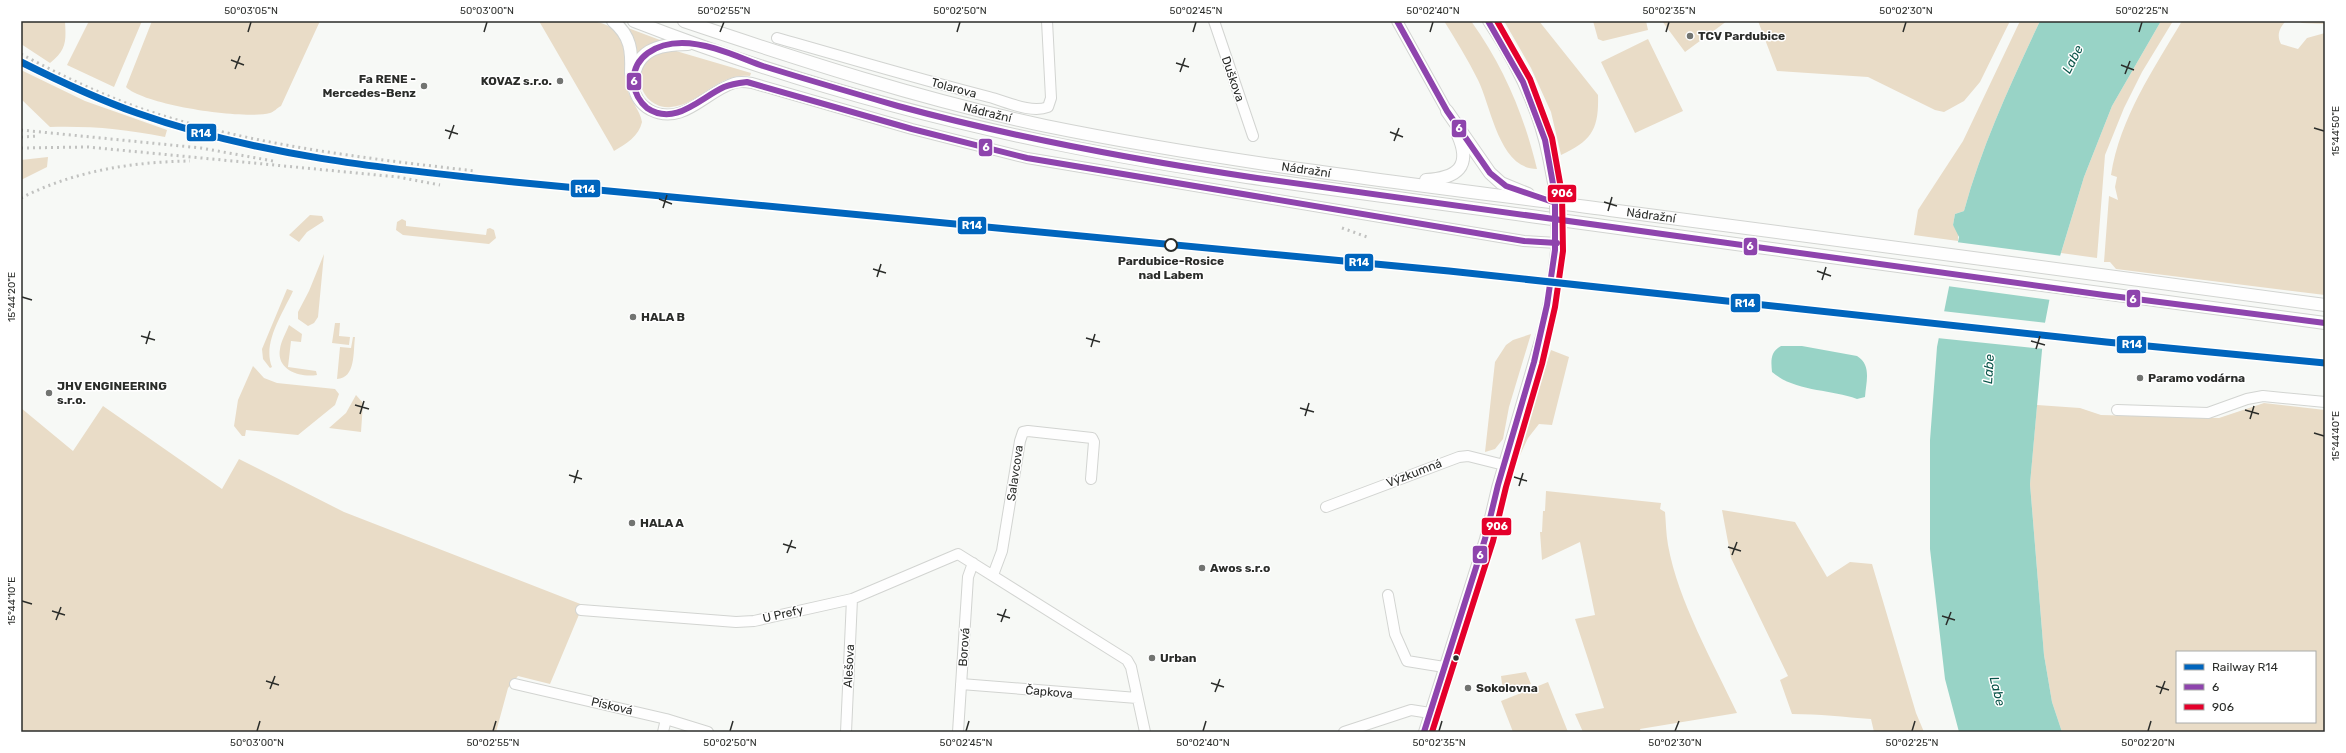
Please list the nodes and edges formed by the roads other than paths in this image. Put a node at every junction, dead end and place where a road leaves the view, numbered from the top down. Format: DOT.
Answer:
graph roads {
  1 [pos="613,21"];
  2 [pos="634,21"];
  3 [pos="684,21"];
  4 [pos="1047,21"];
  5 [pos="1214,21"];
  6 [pos="1397,21"];
  7 [pos="1488,21"];
  8 [pos="777,38"];
  9 [pos="697,44"];
  10 [pos="633,86"];
  11 [pos="1447,110"];
  12 [pos="1253,136"];
  13 [pos="1402,181"];
  14 [pos="1550,202"];
  15 [pos="1557,243"];
  16 [pos="2325,306"];
  17 [pos="2325,323"];
  18 [pos="2325,402"];
  19 [pos="2117,410"];
  20 [pos="1504,465"];
  21 [pos="1091,479"];
  22 [pos="1326,507"];
  23 [pos="973,563"];
  24 [pos="993,575"];
  25 [pos="1388,595"];
  26 [pos="852,599"];
  27 [pos="581,610"];
  28 [pos="1444,668"];
  29 [pos="515,684"];
  30 [pos="961,684"];
  31 [pos="1137,698"];
  32 [pos="1430,713"];
  33 [pos="666,719"];
  34 [pos="663,732"];
  35 [pos="708,732"];
  36 [pos="846,732"];
  37 [pos="958,732"];
  38 [pos="1144,732"];
  39 [pos="1344,732"];
  40 [pos="1424,732"];
  1 -- 10 [label="main road"];
  2 -- 9 [label="main road, Nádražní"];
  3 -- 13 [label="main road, Nádražní"];
  4 -- 8 [label="street, Tolarova"];
  5 -- 12 [label="street, Duškova"];
  6 -- 11 [label="street"];
  7 -- 15 [label="street, bridge"];
  9 -- 10 [label="main road"];
  9 -- 17 [label="main road, Nádražní"];
  10 -- 15 [label="street"];
  11 -- 13 [label="main road"];
  11 -- 14 [label="main road"];
  13 -- 14 [label="main road, Nádražní"];
  14 -- 16 [label="main road, Nádražní"];
  15 -- 20 [label="street"];
  18 -- 19 [label="street"];
  20 -- 22 [label="street, Výzkumná"];
  20 -- 28 [label="street"];
  21 -- 24 [label="street, Salavcova"];
  23 -- 24 [label="street"];
  23 -- 26 [label="street, U Prefy"];
  23 -- 30 [label="street, Borová"];
  24 -- 31 [label="street"];
  25 -- 28 [label="street"];
  26 -- 27 [label="street, U Prefy"];
  26 -- 36 [label="street, Alešova"];
  28 -- 32 [label="street"];
  29 -- 33 [label="street, Písková"];
  30 -- 31 [label="street, Čapkova"];
  30 -- 37 [label="street, Borová"];
  31 -- 38 [label="street"];
  32 -- 39 [label="street"];
  32 -- 40 [label="street"];
  33 -- 34 [label="street"];
  33 -- 35 [label="street, Písková"];
}
